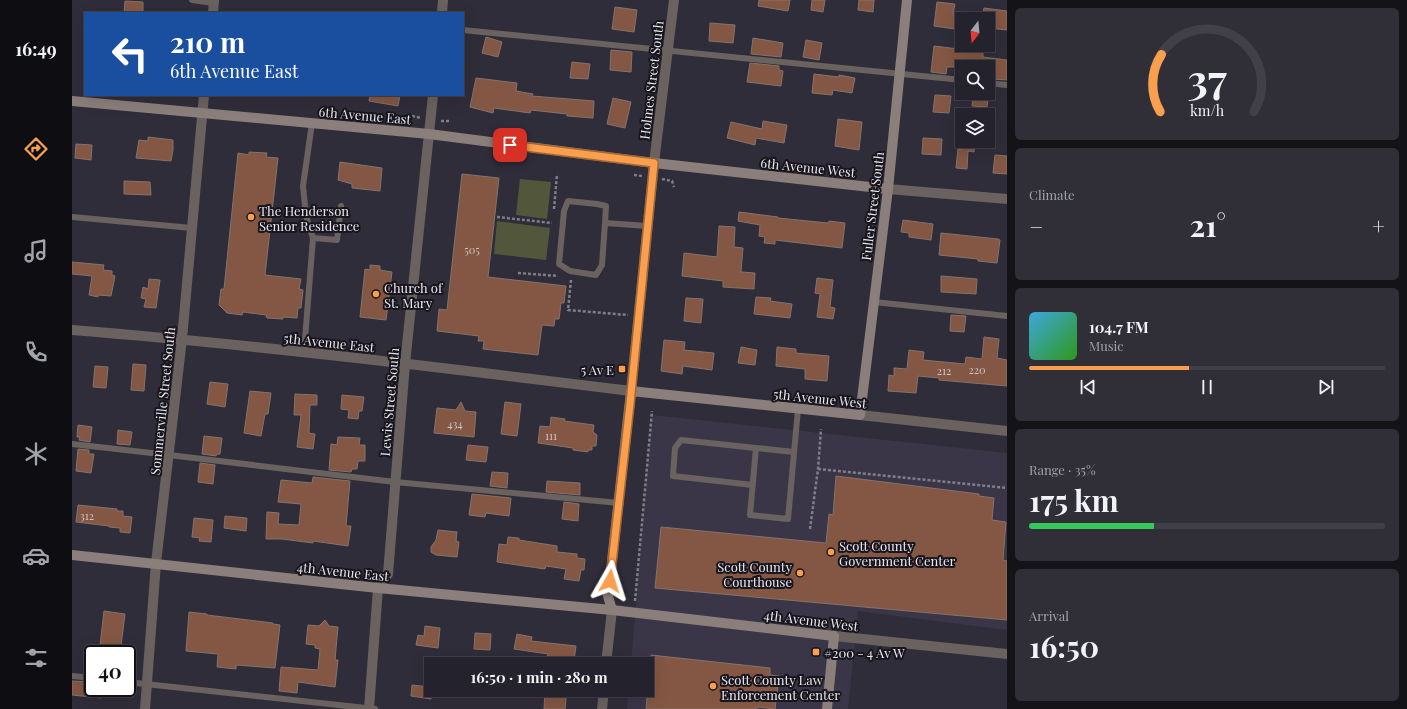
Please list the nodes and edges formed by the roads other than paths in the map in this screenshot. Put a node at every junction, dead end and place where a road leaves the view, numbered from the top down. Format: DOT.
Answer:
graph roads {
  1 [pos="192,0"];
  2 [pos="443,0"];
  3 [pos="674,0"];
  4 [pos="907,0"];
  5 [pos="213,5"];
  6 [pos="442,12"];
  7 [pos="464,30"];
  8 [pos="668,50"];
  9 [pos="899,73"];
  10 [pos="955,79"];
  11 [pos="995,84"];
  12 [pos="1007,85"];
  13 [pos="204,96"];
  14 [pos="433,96"];
  15 [pos="72,101"];
  16 [pos="202,112"];
  17 [pos="312,123"];
  18 [pos="429,134"];
  19 [pos="654,163"];
  20 [pos="888,189"];
  21 [pos="1007,199"];
  22 [pos="341,206"];
  23 [pos="72,217"];
  24 [pos="605,223"];
  25 [pos="648,226"];
  26 [pos="192,228"];
  27 [pos="314,238"];
  28 [pos="874,302"];
  29 [pos="1007,316"];
  30 [pos="72,330"];
  31 [pos="182,338"];
  32 [pos="304,352"];
  33 [pos="405,364"];
  34 [pos="631,391"];
  35 [pos="798,409"];
  36 [pos="860,416"];
  37 [pos="1007,431"];
  38 [pos="72,444"];
  39 [pos="756,448"];
  40 [pos="794,452"];
  41 [pos="169,454"];
  42 [pos="395,482"];
  43 [pos="753,485"];
  44 [pos="619,503"];
  45 [pos="72,555"];
  46 [pos="156,563"];
  47 [pos="378,588"];
  48 [pos="612,610"];
  49 [pos="834,636"];
  50 [pos="1007,654"];
  51 [pos="607,657"];
  52 [pos="72,676"];
  53 [pos="84,677"];
  54 [pos="136,683"];
  55 [pos="146,684"];
  56 [pos="603,697"];
  57 [pos="144,709"];
  58 [pos="369,709"];
  59 [pos="375,709"];
  60 [pos="602,709"];
  61 [pos="827,709"];
  1 -- 5 [label="lane"];
  2 -- 6 [label="street"];
  3 -- 8 [label="street, Holmes Street South"];
  4 -- 9 [label="street, Fuller Street South"];
  7 -- 8 [label="lane"];
  8 -- 9 [label="lane"];
  8 -- 19 [label="street, Holmes Street South"];
  9 -- 10 [label="lane"];
  9 -- 20 [label="street, Fuller Street South"];
  11 -- 12 [label="lane"];
  13 -- 16 [label="street, Sommerville Street South"];
  14 -- 18 [label="street, Lewis Street South"];
  15 -- 16 [label="street, 6th Avenue East"];
  16 -- 17 [label="street, 6th Avenue East"];
  16 -- 26 [label="street, Sommerville Street South"];
  17 -- 18 [label="street, 6th Avenue East"];
  17 -- 27 [label="lane"];
  18 -- 19 [label="street, 6th Avenue East"];
  18 -- 33 [label="street, Lewis Street South"];
  19 -- 20 [label="street, 6th Avenue West"];
  19 -- 25 [label="street, Holmes Street South"];
  20 -- 21 [label="street, 6th Avenue West"];
  20 -- 28 [label="street, Fuller Street South"];
  22 -- 27 [label="lane"];
  23 -- 26 [label="lane"];
  24 -- 24 [label="lane"];
  24 -- 25 [label="lane"];
  25 -- 34 [label="street, Holmes Street South"];
  26 -- 31 [label="street, Sommerville Street South"];
  27 -- 32 [label="lane"];
  28 -- 29 [label="lane"];
  28 -- 36 [label="street, Fuller Street South"];
  30 -- 31 [label="street, 5th Avenue East"];
  31 -- 32 [label="street, 5th Avenue East"];
  31 -- 41 [label="street, Sommerville Street South"];
  32 -- 33 [label="street, 5th Avenue East"];
  33 -- 34 [label="street, 5th Avenue East"];
  33 -- 42 [label="street, Lewis Street South"];
  34 -- 35 [label="street, 5th Avenue West"];
  34 -- 44 [label="street, Holmes Street South"];
  35 -- 36 [label="street, 5th Avenue West"];
  35 -- 40 [label="lane"];
  36 -- 37 [label="street, 5th Avenue West"];
  38 -- 41 [label="lane"];
  39 -- 40 [label="lane"];
  39 -- 43 [label="lane"];
  39 -- 43 [label="lane"];
  40 -- 43 [label="lane"];
  41 -- 42 [label="lane"];
  41 -- 46 [label="street, Sommerville Street South"];
  42 -- 44 [label="lane"];
  42 -- 47 [label="street, Lewis Street South"];
  44 -- 48 [label="street, Holmes Street South"];
  45 -- 46 [label="street, 4th Avenue East"];
  46 -- 47 [label="street, 4th Avenue East"];
  46 -- 55 [label="street, Sommerville Street South"];
  47 -- 48 [label="street, 4th Avenue East"];
  47 -- 58 [label="street, Lewis Street South"];
  48 -- 49 [label="street, 4th Avenue West"];
  48 -- 51 [label="street, Holmes Street South"];
  49 -- 50 [label="street, 4th Avenue West"];
  49 -- 61 [label="street"];
  52 -- 53 [label="lane"];
  54 -- 55 [label="lane"];
  55 -- 57 [label="street, Sommerville Street South"];
  55 -- 58 [label="lane"];
  56 -- 60 [label="street"];
  58 -- 59 [label="lane"];
}
